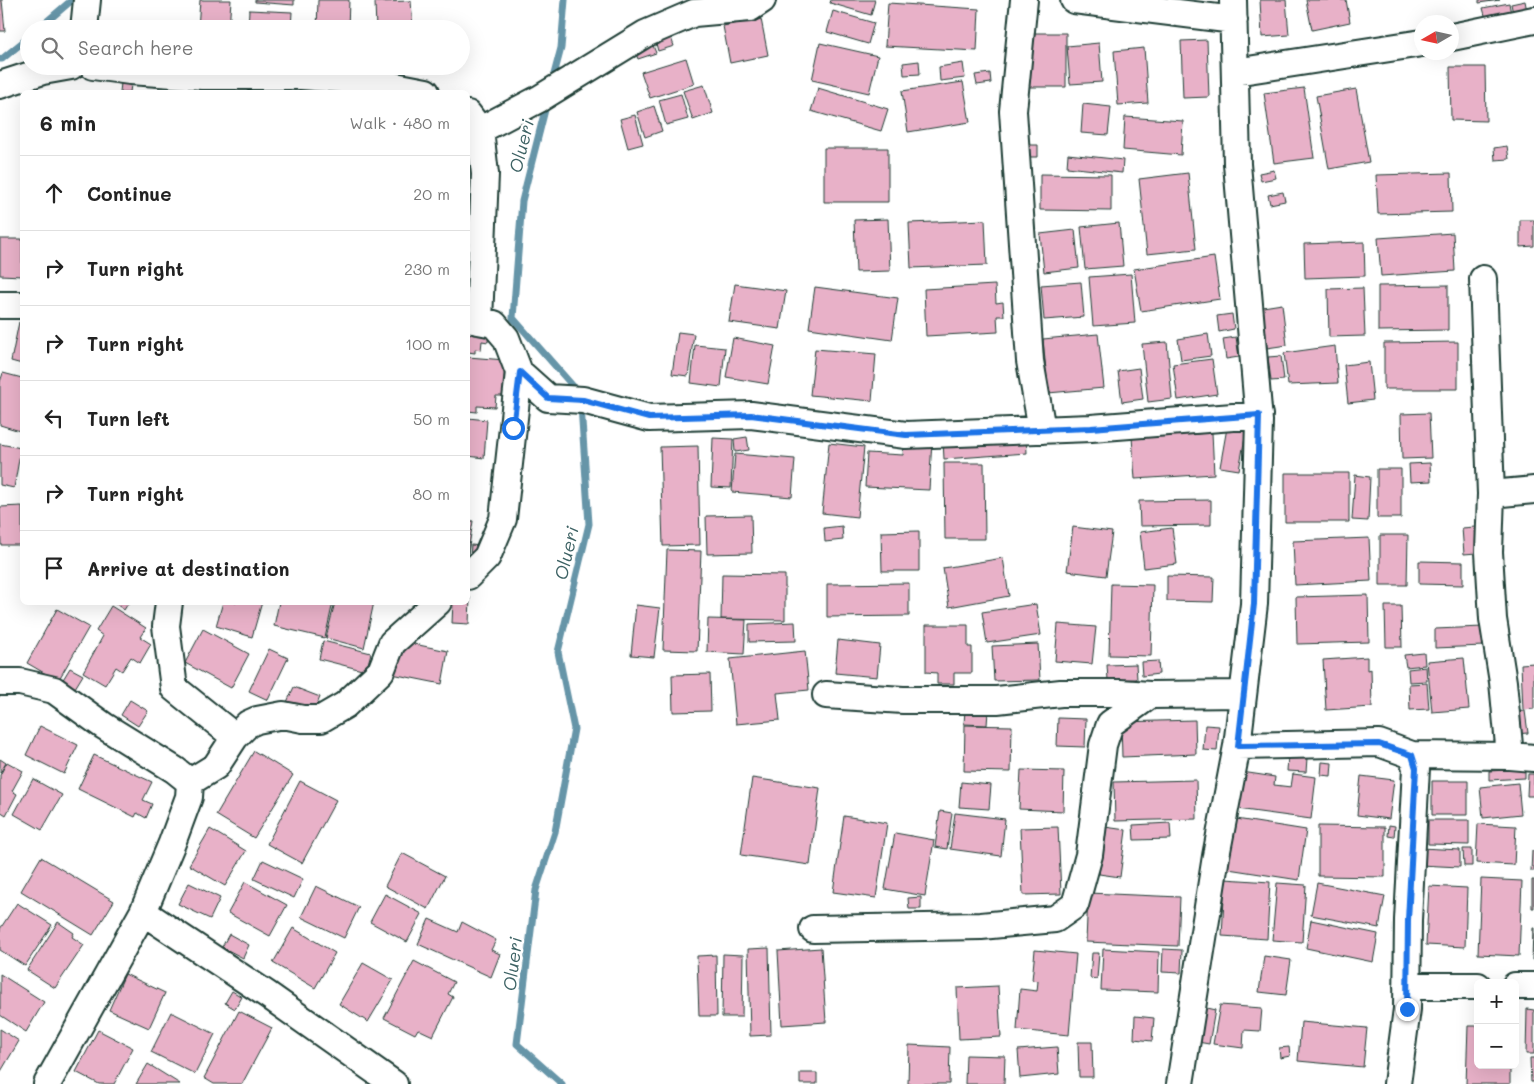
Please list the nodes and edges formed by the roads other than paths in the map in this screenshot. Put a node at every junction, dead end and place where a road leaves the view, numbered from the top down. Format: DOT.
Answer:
graph roads {
  1 [pos="87,0"];
  2 [pos="762,0"];
  3 [pos="1024,0"];
  4 [pos="1074,0"];
  5 [pos="1233,10"];
  6 [pos="85,20"];
  7 [pos="1534,20"];
  8 [pos="1459,36"];
  9 [pos="1414,44"];
  10 [pos="1235,72"];
  11 [pos="31,75"];
  12 [pos="188,75"];
  13 [pos="251,84"];
  14 [pos="0,85"];
  15 [pos="416,90"];
  16 [pos="474,122"];
  17 [pos="1483,278"];
  18 [pos="473,320"];
  19 [pos="520,372"];
  20 [pos="1259,415"];
  21 [pos="1042,430"];
  22 [pos="1534,490"];
  23 [pos="1492,494"];
  24 [pos="470,574"];
  25 [pos="169,605"];
  26 [pos="435,605"];
  27 [pos="0,682"];
  28 [pos="1242,694"];
  29 [pos="826,695"];
  30 [pos="1150,696"];
  31 [pos="235,737"];
  32 [pos="1238,746"];
  33 [pos="1412,755"];
  34 [pos="1522,757"];
  35 [pos="190,782"];
  36 [pos="143,912"];
  37 [pos="813,929"];
  38 [pos="1407,986"];
  39 [pos="1474,986"];
  40 [pos="1519,986"];
  41 [pos="1534,986"];
  42 [pos="47,1084"];
  43 [pos="394,1084"];
  44 [pos="1180,1084"];
  45 [pos="1397,1084"];
  1 -- 6 [label="street"];
  2 -- 16 [label="street"];
  3 -- 21 [label="street"];
  4 -- 5 [label="street"];
  5 -- 10 [label="street"];
  7 -- 8 [label="street"];
  9 -- 10 [label="street"];
  10 -- 20 [label="street"];
  11 -- 14 [label="street"];
  12 -- 13 [label="street"];
  13 -- 15 [label="street"];
  16 -- 18 [label="street"];
  17 -- 23 [label="street"];
  18 -- 19 [label="street"];
  19 -- 21 [label="street"];
  19 -- 24 [label="street"];
  20 -- 21 [label="street"];
  20 -- 28 [label="street"];
  22 -- 23 [label="street"];
  23 -- 34 [label="street"];
  25 -- 31 [label="street"];
  26 -- 31 [label="street"];
  27 -- 35 [label="street"];
  28 -- 30 [label="street"];
  28 -- 32 [label="street"];
  29 -- 30 [label="street"];
  30 -- 37 [label="street"];
  31 -- 35 [label="street"];
  32 -- 33 [label="street"];
  32 -- 44 [label="street"];
  33 -- 34 [label="street"];
  33 -- 38 [label="street"];
  35 -- 36 [label="street"];
  36 -- 42 [label="street"];
  36 -- 43 [label="street"];
  38 -- 39 [label="street"];
  38 -- 45 [label="street"];
  40 -- 41 [label="street"];
}
